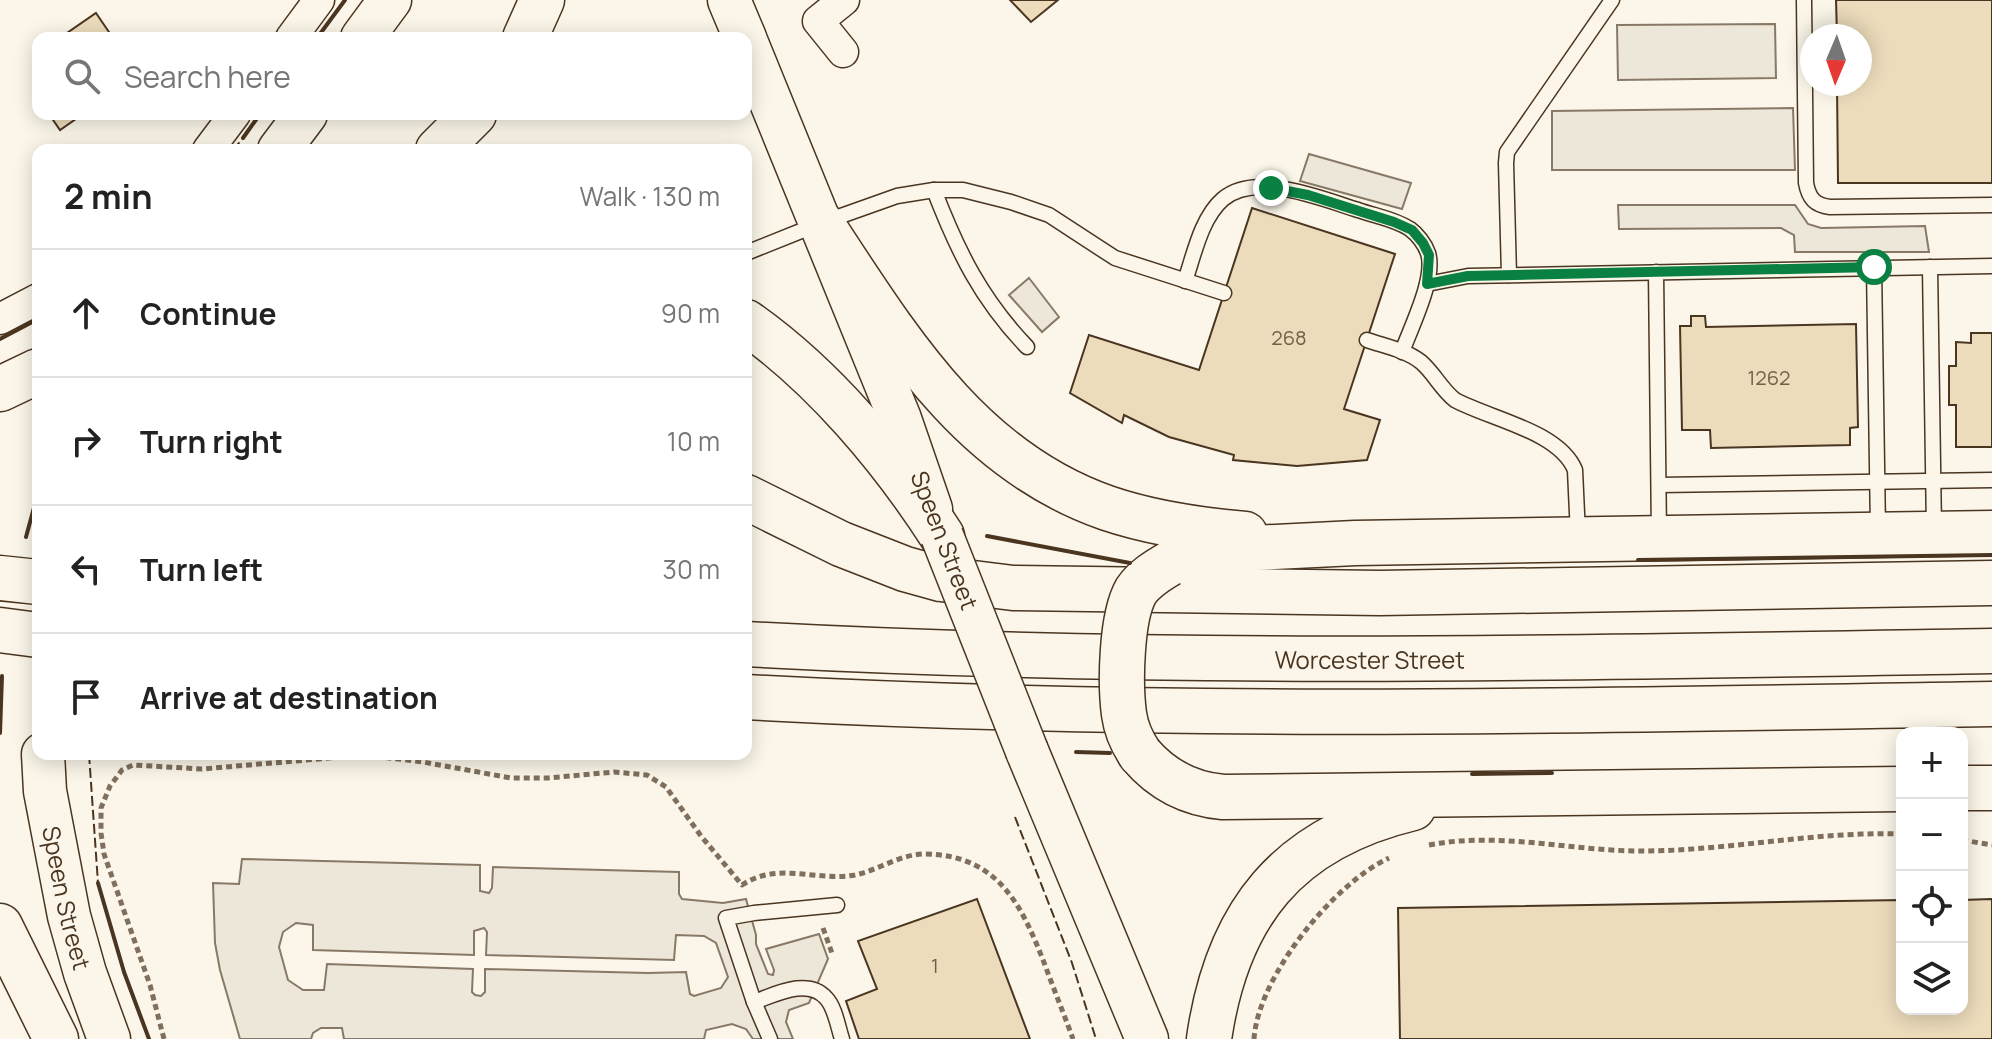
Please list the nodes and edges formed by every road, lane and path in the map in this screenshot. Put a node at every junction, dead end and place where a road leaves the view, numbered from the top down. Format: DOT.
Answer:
graph roads {
  1 [pos="319,0"];
  2 [pos="390,0"];
  3 [pos="542,0"];
  4 [pos="729,0"];
  5 [pos="844,0"];
  6 [pos="1612,0"];
  7 [pos="1804,0"];
  8 [pos="295,32"];
  9 [pos="366,32"];
  10 [pos="528,32"];
  11 [pos="743,32"];
  12 [pos="843,52"];
  13 [pos="752,54"];
  14 [pos="230,120"];
  15 [pos="302,120"];
  16 [pos="468,120"];
  17 [pos="212,144"];
  18 [pos="284,144"];
  19 [pos="444,144"];
  20 [pos="934,190"];
  21 [pos="1992,205"];
  22 [pos="821,223"];
  23 [pos="752,251"];
  24 [pos="1992,266"];
  25 [pos="1874,267"];
  26 [pos="1930,267"];
  27 [pos="1656,272"];
  28 [pos="1509,275"];
  29 [pos="1185,281"];
  30 [pos="1427,284"];
  31 [pos="1224,293"];
  32 [pos="32,302"];
  33 [pos="0,319"];
  34 [pos="752,327"];
  35 [pos="1367,340"];
  36 [pos="1027,347"];
  37 [pos="1402,352"];
  38 [pos="32,374"];
  39 [pos="0,389"];
  40 [pos="1992,480"];
  41 [pos="1933,481"];
  42 [pos="1877,482"];
  43 [pos="1659,485"];
  44 [pos="752,500"];
  45 [pos="1992,533"];
  46 [pos="1934,534"];
  47 [pos="1878,535"];
  48 [pos="942,536"];
  49 [pos="1659,538"];
  50 [pos="1578,539"];
  51 [pos="1355,543"];
  52 [pos="0,578"];
  53 [pos="32,581"];
  54 [pos="1992,583"];
  55 [pos="0,630"];
  56 [pos="32,634"];
  57 [pos="752,644"];
  58 [pos="1992,651"];
  59 [pos="752,697"];
  60 [pos="1992,704"];
  61 [pos="43,760"];
  62 [pos="307,760"];
  63 [pos="406,760"];
  64 [pos="1968,788"];
  65 [pos="1992,788"];
  66 [pos="1896,789"];
  67 [pos="1502,795"];
  68 [pos="1896,834"];
  69 [pos="1968,841"];
  70 [pos="1992,845"];
  71 [pos="1420,846"];
  72 [pos="1393,856"];
  73 [pos="837,905"];
  74 [pos="0,926"];
  75 [pos="823,928"];
  76 [pos="833,956"];
  77 [pos="754,1002"];
  78 [pos="56,1039"];
  79 [pos="109,1039"];
  80 [pos="164,1039"];
  81 [pos="770,1039"];
  82 [pos="842,1039"];
  83 [pos="1073,1039"];
  84 [pos="1147,1039"];
  85 [pos="1209,1039"];
  86 [pos="1254,1039"];
  1 -- 8 [label="street"];
  2 -- 9 [label="main road"];
  3 -- 10 [label="highway"];
  4 -- 11 [label="main road, Speen Street"];
  5 -- 12 [label="street"];
  6 -- 28 [label="lane"];
  7 -- 21 [label="lane"];
  13 -- 22 [label="main road, Speen Street"];
  14 -- 17 [label="street"];
  15 -- 18 [label="main road"];
  16 -- 19 [label="highway"];
  20 -- 22 [label="lane"];
  20 -- 29 [label="lane"];
  20 -- 36 [label="lane"];
  22 -- 23 [label="lane"];
  22 -- 48 [label="main road, Speen Street"];
  22 -- 51 [label="highway"];
  24 -- 26 [label="lane"];
  25 -- 26 [label="lane"];
  25 -- 27 [label="lane"];
  25 -- 42 [label="lane"];
  26 -- 41 [label="lane"];
  27 -- 28 [label="lane"];
  27 -- 43 [label="lane"];
  28 -- 30 [label="lane"];
  29 -- 30 [label="lane"];
  29 -- 31 [label="lane"];
  30 -- 37 [label="lane"];
  32 -- 33 [label="street"];
  34 -- 48 [label="highway"];
  35 -- 37 [label="lane"];
  37 -- 50 [label="lane"];
  38 -- 39 [label="highway"];
  40 -- 41 [label="lane"];
  41 -- 42 [label="lane"];
  41 -- 46 [label="lane"];
  42 -- 43 [label="lane"];
  42 -- 47 [label="lane"];
  43 -- 49 [label="lane"];
  44 -- 54 [label="highway"];
  45 -- 46 [label="highway"];
  46 -- 47 [label="highway"];
  47 -- 49 [label="highway"];
  48 -- 84 [label="main road, Speen Street, bridge"];
  49 -- 50 [label="highway"];
  50 -- 51 [label="highway"];
  51 -- 67 [label="highway, bridge"];
  52 -- 53 [label="highway"];
  55 -- 56 [label="highway"];
  57 -- 58 [label="highway, Worcester Street"];
  59 -- 60 [label="highway"];
  61 -- 79 [label="main road, Speen Street"];
  62 -- 80 [label="path"];
  63 -- 83 [label="path"];
  64 -- 65 [label="highway"];
  66 -- 67 [label="highway"];
  67 -- 85 [label="highway"];
  68 -- 71 [label="path"];
  69 -- 70 [label="path"];
  72 -- 86 [label="path"];
  73 -- 77 [label="lane"];
  74 -- 78 [label="highway"];
  75 -- 76 [label="path"];
  77 -- 81 [label="lane"];
  77 -- 82 [label="lane"];
}
